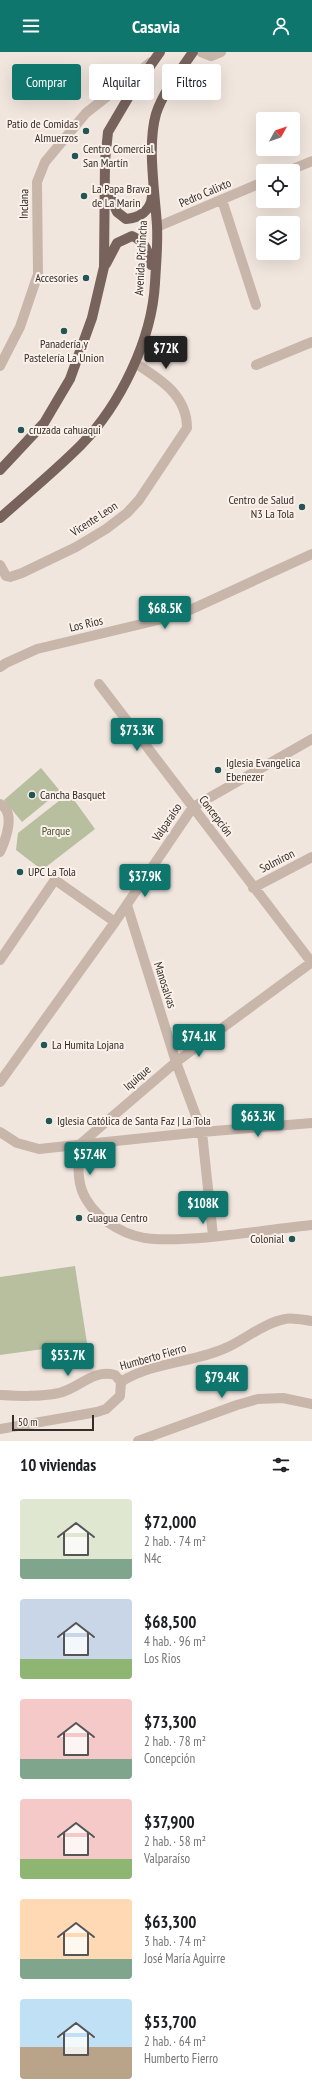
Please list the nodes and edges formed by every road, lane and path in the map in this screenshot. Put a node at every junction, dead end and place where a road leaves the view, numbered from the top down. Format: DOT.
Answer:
graph roads {
  1 [pos="193,52"];
  2 [pos="201,52"];
  3 [pos="221,52"];
  4 [pos="157,56"];
  5 [pos="312,161"];
  6 [pos="300,166"];
  7 [pos="104,184"];
  8 [pos="153,184"];
  9 [pos="256,185"];
  10 [pos="222,200"];
  11 [pos="157,227"];
  12 [pos="104,267"];
  13 [pos="155,284"];
  14 [pos="256,305"];
  15 [pos="312,342"];
  16 [pos="135,363"];
  17 [pos="256,365"];
  18 [pos="0,366"];
  19 [pos="0,470"];
  20 [pos="0,518"];
  21 [pos="312,554"];
  22 [pos="1,569"];
  23 [pos="0,667"];
  24 [pos="100,684"];
  25 [pos="312,739"];
  26 [pos="0,804"];
  27 [pos="193,807"];
  28 [pos="0,852"];
  29 [pos="312,857"];
  30 [pos="253,888"];
  31 [pos="127,905"];
  32 [pos="115,922"];
  33 [pos="0,960"];
  34 [pos="312,962"];
  35 [pos="176,1062"];
  36 [pos="0,1082"];
  37 [pos="312,1123"];
  38 [pos="0,1132"];
  39 [pos="202,1132"];
  40 [pos="78,1146"];
  41 [pos="312,1225"];
  42 [pos="213,1236"];
  43 [pos="312,1321"];
  44 [pos="121,1382"];
  45 [pos="0,1395"];
  46 [pos="312,1404"];
  47 [pos="0,1429"];
  48 [pos="138,1441"];
  1 -- 8 [label="main road, Avenida Pichincha"];
  2 -- 3 [label="street"];
  4 -- 7 [label="main road"];
  4 -- 18 [label="street, Inclana"];
  5 -- 6 [label="street"];
  7 -- 8 [label="main road"];
  7 -- 12 [label="main road"];
  8 -- 11 [label="main road, Avenida Pichincha"];
  9 -- 10 [label="street, Pedro Calixto"];
  10 -- 11 [label="street, Pedro Calixto"];
  10 -- 14 [label="street"];
  11 -- 13 [label="main road, Avenida Pichincha"];
  12 -- 13 [label="main road"];
  12 -- 19 [label="main road"];
  13 -- 16 [label="main road, Avenida Pichincha"];
  15 -- 17 [label="street"];
  16 -- 20 [label="main road, Avenida Pichincha"];
  16 -- 22 [label="street, Vicente Leon"];
  21 -- 23 [label="street, Los Rios"];
  24 -- 27 [label="street, Concepción"];
  25 -- 27 [label="street, Valparaíso"];
  26 -- 28 [label="street"];
  27 -- 30 [label="street, Concepción"];
  27 -- 31 [label="street, Valparaíso"];
  29 -- 30 [label="street, Solmiron"];
  30 -- 34 [label="street, Concepción"];
  31 -- 32 [label="street, Valparaíso"];
  31 -- 35 [label="street, Manosalvas"];
  32 -- 33 [label="street"];
  32 -- 36 [label="street, Valparaíso"];
  34 -- 35 [label="street, Iquique"];
  35 -- 39 [label="street, Manosalvas"];
  35 -- 40 [label="street, Iquique"];
  37 -- 39 [label="street"];
  38 -- 40 [label="street"];
  39 -- 40 [label="street"];
  39 -- 42 [label="street, Manosalvas"];
  40 -- 42 [label="street"];
  41 -- 42 [label="street"];
  43 -- 44 [label="street, Humberto Fierro"];
  44 -- 45 [label="street, Humberto Fierro"];
  44 -- 47 [label="street"];
  46 -- 48 [label="street"];
}
